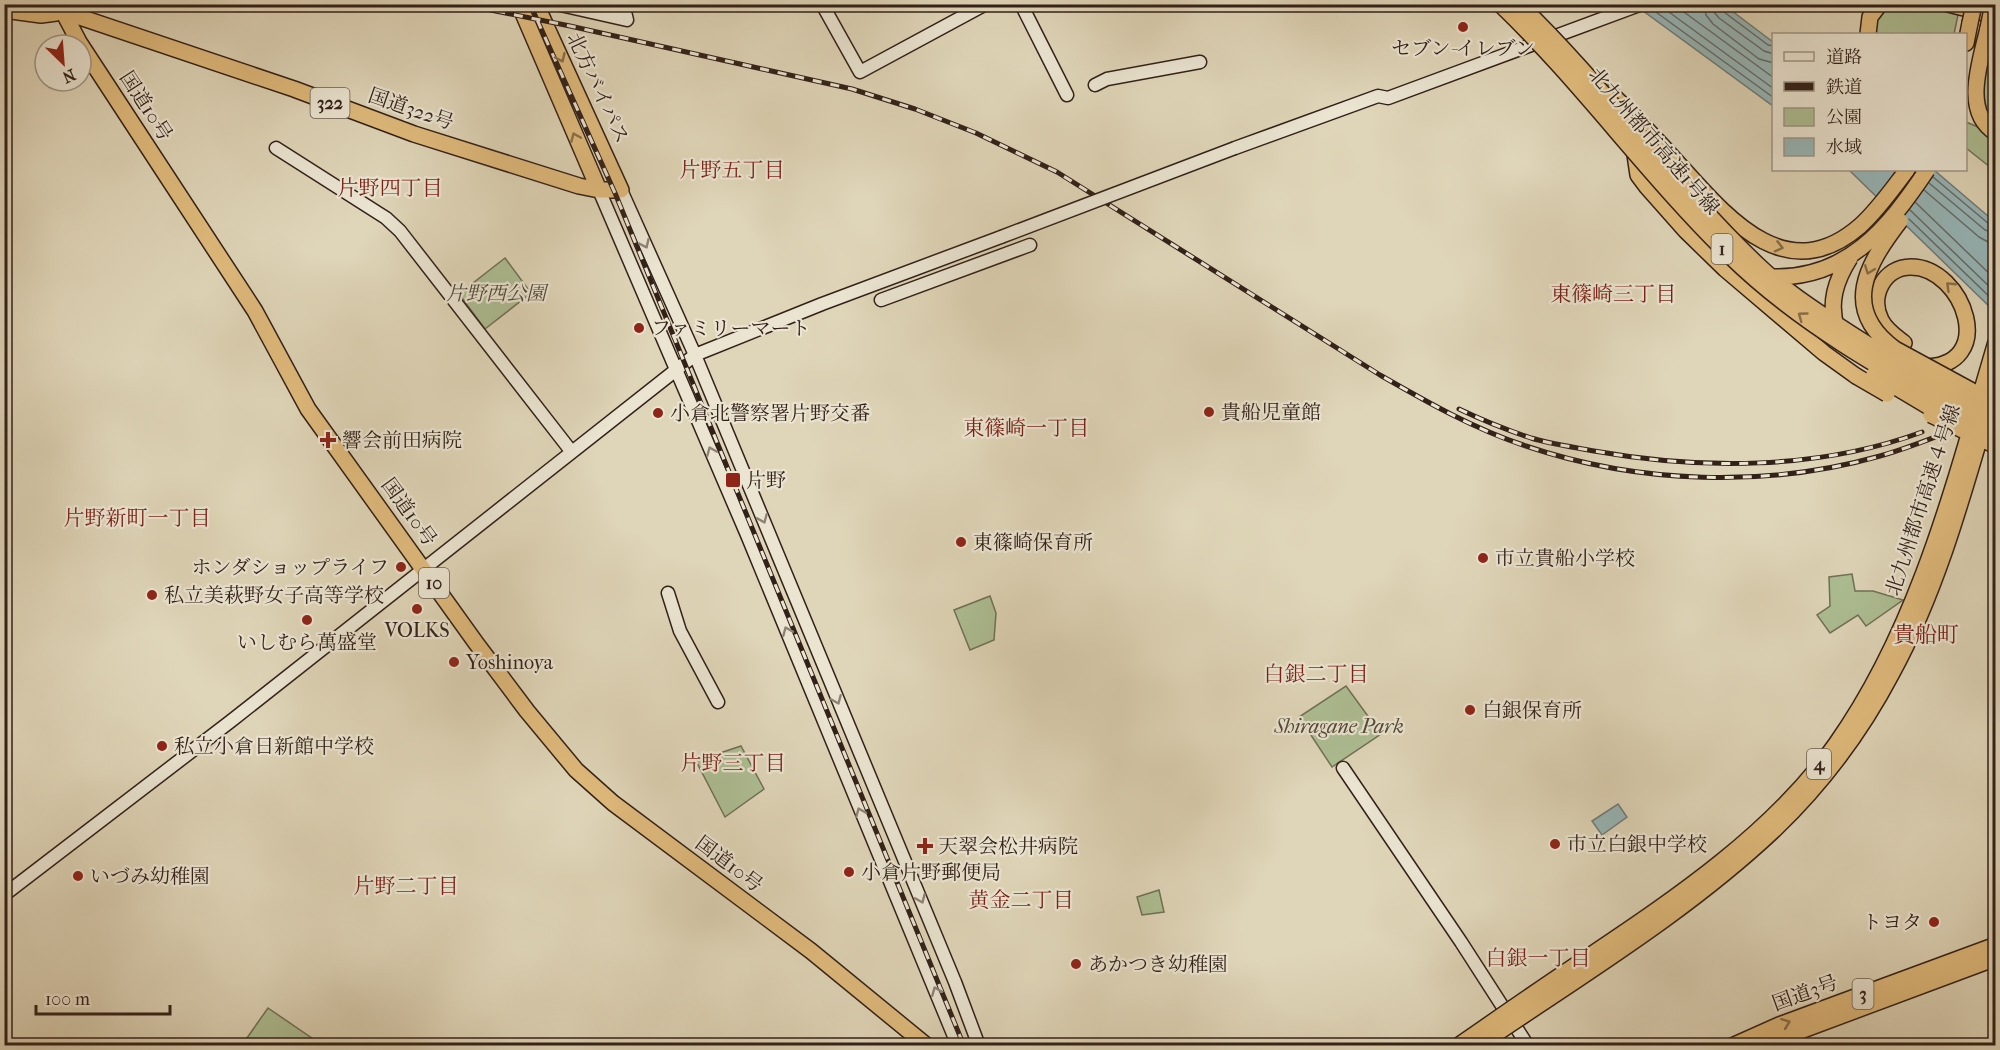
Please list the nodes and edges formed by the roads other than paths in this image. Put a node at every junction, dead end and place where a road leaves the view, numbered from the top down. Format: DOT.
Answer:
graph roads {
  1 [pos="41,4"];
  2 [pos="519,4"];
  3 [pos="536,4"];
  4 [pos="555,4"];
  5 [pos="622,4"];
  6 [pos="822,4"];
  7 [pos="986,4"];
  8 [pos="1021,4"];
  9 [pos="1494,4"];
  10 [pos="1500,4"];
  11 [pos="1519,4"];
  12 [pos="1642,4"];
  13 [pos="1880,4"];
  14 [pos="1948,4"];
  15 [pos="1974,4"];
  16 [pos="1987,4"];
  17 [pos="1993,4"];
  18 [pos="61,9"];
  19 [pos="4,10"];
  20 [pos="1976,21"];
  21 [pos="1868,33"];
  22 [pos="1967,39"];
  23 [pos="1570,56"];
  24 [pos="1200,62"];
  25 [pos="1967,78"];
  26 [pos="1095,85"];
  27 [pos="1066,95"];
  28 [pos="1995,133"];
  29 [pos="1633,139"];
  30 [pos="276,148"];
  31 [pos="1906,171"];
  32 [pos="1914,171"];
  33 [pos="1926,171"];
  34 [pos="1936,171"];
  35 [pos="599,190"];
  36 [pos="621,190"];
  37 [pos="1030,245"];
  38 [pos="882,300"];
  39 [pos="1846,339"];
  40 [pos="1995,342"];
  41 [pos="695,355"];
  42 [pos="676,369"];
  43 [pos="1995,382"];
  44 [pos="1995,399"];
  45 [pos="1995,404"];
  46 [pos="1995,417"];
  47 [pos="1995,434"];
  48 [pos="1995,446"];
  49 [pos="571,451"];
  50 [pos="424,569"];
  51 [pos="668,593"];
  52 [pos="718,702"];
  53 [pos="1343,768"];
  54 [pos="4,895"];
  55 [pos="1995,945"];
  56 [pos="1995,958"];
  57 [pos="927,1046"];
  58 [pos="958,1046"];
  59 [pos="979,1046"];
  60 [pos="1458,1046"];
  61 [pos="1478,1046"];
  62 [pos="1528,1046"];
  63 [pos="1732,1046"];
  64 [pos="1760,1046"];
  1 -- 18 [label="highway"];
  35 -- 2 [label="highway, 北方バイパス, one-way"];
  3 -- 36 [label="highway, 北方バイパス, one-way"];
  4 -- 5 [label="street"];
  6 -- 7 [label="street"];
  8 -- 27 [label="street"];
  9 -- 33 [label="highway, bridge"];
  47 -- 10 [label="highway, 北九州都市高速1号線 / 1, one-way, bridge"];
  11 -- 23 [label="highway, 北九州都市高速1号線 / 1, bridge"];
  12 -- 41 [label="street, bridge"];
  13 -- 21 [label="highway"];
  14 -- 20 [label="highway"];
  15 -- 20 [label="highway, bridge"];
  15 -- 20 [label="street"];
  16 -- 20 [label="highway"];
  17 -- 20 [label="highway, bridge"];
  18 -- 19 [label="highway"];
  18 -- 35 [label="highway, 国道322号 / 322"];
  18 -- 50 [label="highway, 国道10号 / 10"];
  20 -- 22 [label="highway"];
  20 -- 25 [label="highway"];
  20 -- 28 [label="highway"];
  23 -- 31 [label="highway, one-way, bridge"];
  23 -- 46 [label="highway, 北九州都市高速1号線 / 1, bridge"];
  24 -- 26 [label="street"];
  29 -- 48 [label="highway, bridge"];
  30 -- 49 [label="street"];
  32 -- 48 [label="highway, bridge"];
  34 -- 45 [label="highway, one-way, bridge"];
  35 -- 36 [label="highway, 国道322号 / 322"];
  35 -- 42 [label="street"];
  36 -- 41 [label="street, one-way"];
  37 -- 38 [label="street"];
  39 -- 44 [label="highway, one-way, bridge"];
  40 -- 60 [label="highway, 北九州都市高速４号線 / 4, bridge"];
  41 -- 42 [label="street"];
  41 -- 59 [label="street, one-way"];
  42 -- 49 [label="street"];
  58 -- 42 [label="street, one-way"];
  43 -- 61 [label="highway, 北九州都市高速４号線 / 4, bridge"];
  49 -- 50 [label="street"];
  50 -- 54 [label="street"];
  50 -- 57 [label="highway, 国道10号 / 10"];
  51 -- 52 [label="street"];
  53 -- 62 [label="street"];
  63 -- 55 [label="highway, 国道3号 / 3, one-way"];
  56 -- 64 [label="highway, 国道3号 / 3"];
}
